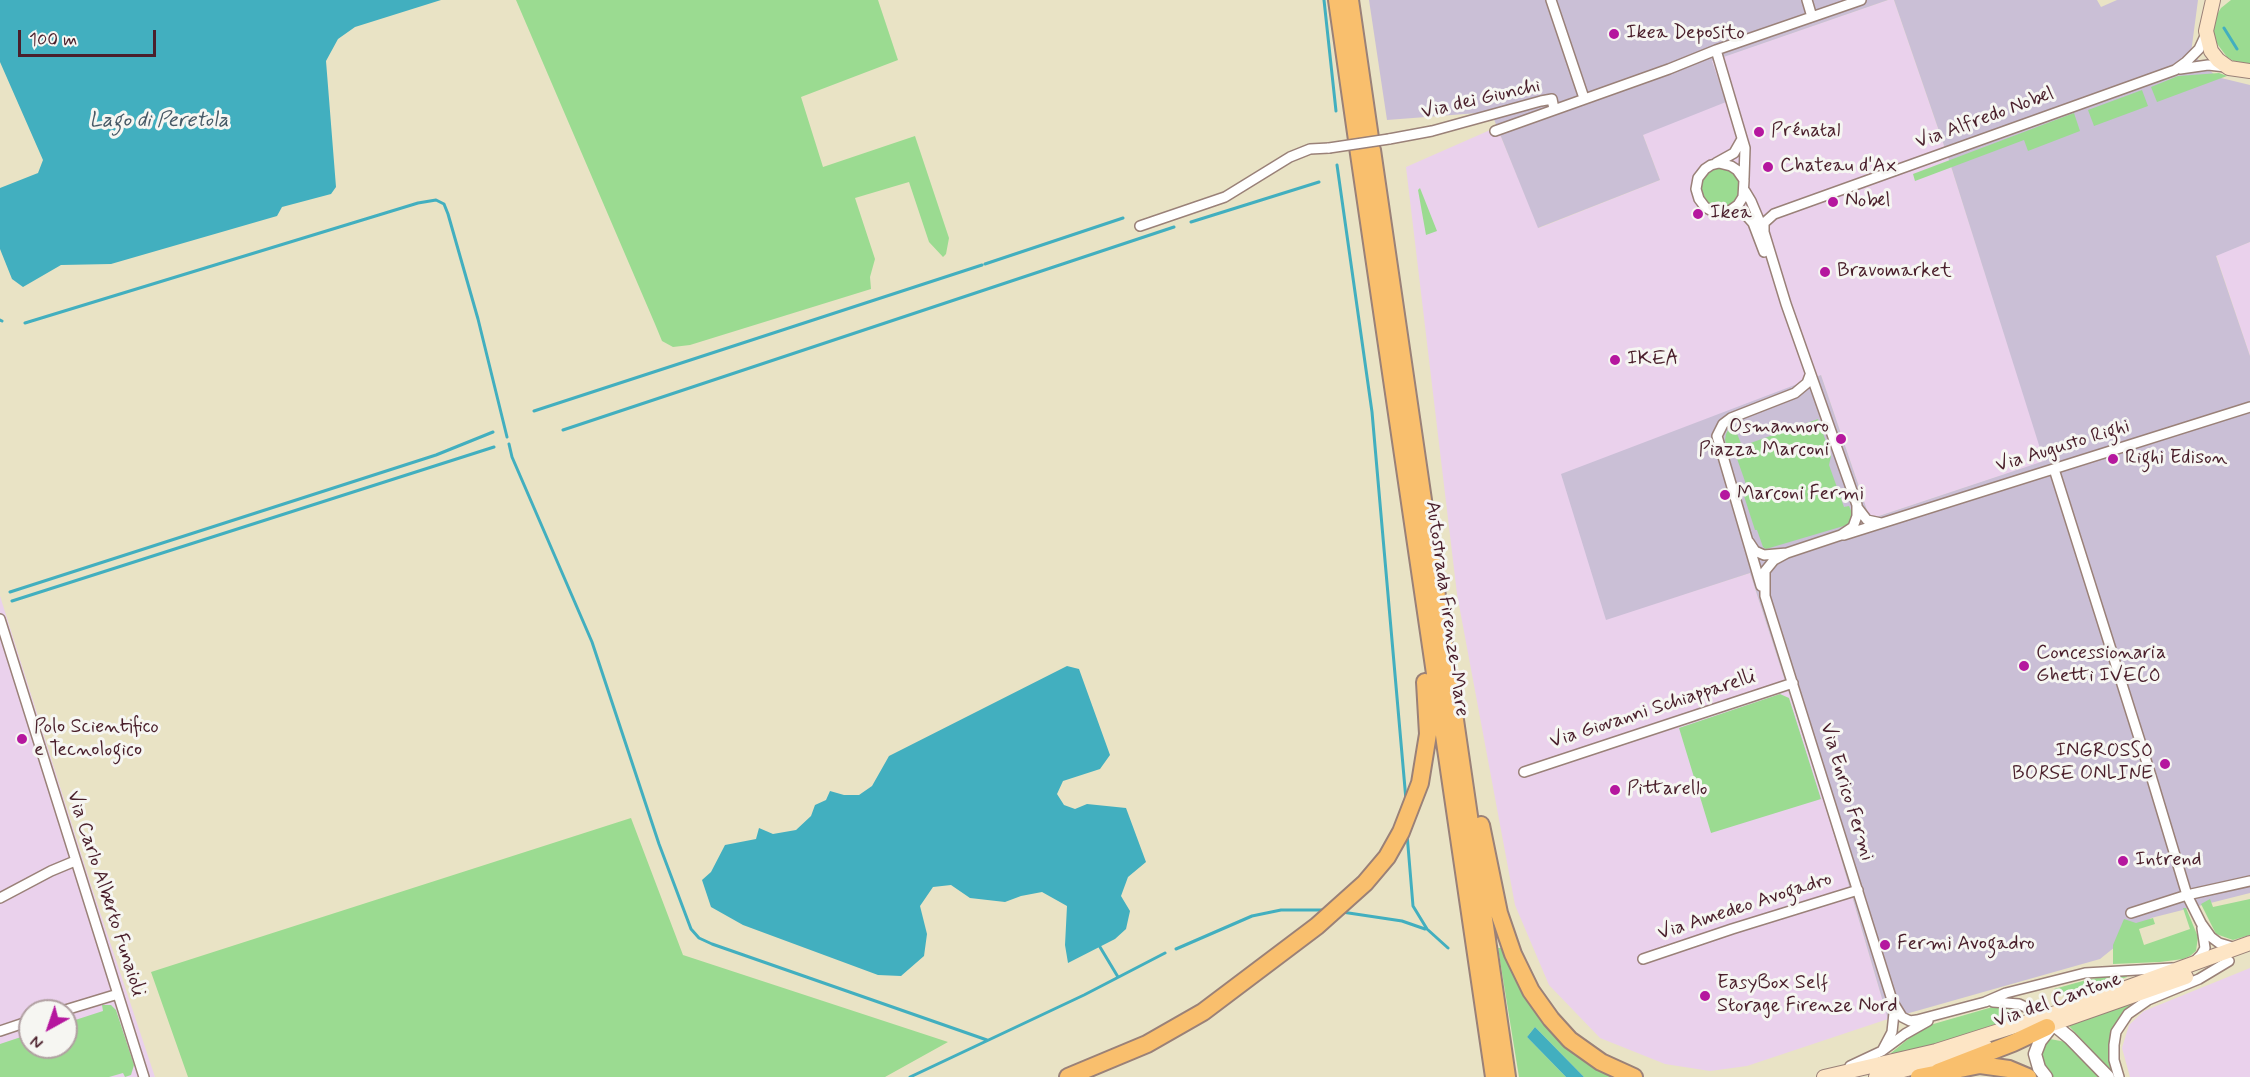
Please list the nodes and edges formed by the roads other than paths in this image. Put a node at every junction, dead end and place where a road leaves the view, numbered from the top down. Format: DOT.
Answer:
graph roads {
  1 [pos="1337,0"];
  2 [pos="1350,0"];
  3 [pos="1551,0"];
  4 [pos="1807,0"];
  5 [pos="1862,0"];
  6 [pos="2220,0"];
  7 [pos="2211,7"];
  8 [pos="1812,17"];
  9 [pos="2206,32"];
  10 [pos="1716,50"];
  11 [pos="2229,68"];
  12 [pos="2175,70"];
  13 [pos="2250,72"];
  14 [pos="1584,98"];
  15 [pos="1554,109"];
  16 [pos="1495,131"];
  17 [pos="1742,139"];
  18 [pos="1364,144"];
  19 [pos="1710,166"];
  20 [pos="1744,186"];
  21 [pos="1752,201"];
  22 [pos="1731,210"];
  23 [pos="1774,214"];
  24 [pos="1140,226"];
  25 [pos="1764,232"];
  26 [pos="1785,304"];
  27 [pos="1810,375"];
  28 [pos="1792,394"];
  29 [pos="1822,407"];
  30 [pos="2250,407"];
  31 [pos="1403,462"];
  32 [pos="2054,469"];
  33 [pos="1857,505"];
  34 [pos="1887,522"];
  35 [pos="1839,537"];
  36 [pos="1749,542"];
  37 [pos="1787,553"];
  38 [pos="1766,596"];
  39 [pos="0,619"];
  40 [pos="1793,683"];
  41 [pos="1450,691"];
  42 [pos="1524,772"];
  43 [pos="75,861"];
  44 [pos="2250,881"];
  45 [pos="1858,890"];
  46 [pos="2187,896"];
  47 [pos="0,898"];
  48 [pos="2131,913"];
  49 [pos="2201,923"];
  50 [pos="2247,947"];
  51 [pos="1643,959"];
  52 [pos="2229,961"];
  53 [pos="2184,968"];
  54 [pos="118,993"];
  55 [pos="1892,999"];
  56 [pos="1985,1002"];
  57 [pos="78,1006"];
  58 [pos="1939,1016"];
  59 [pos="2048,1022"];
  60 [pos="18,1025"];
  61 [pos="0,1031"];
  62 [pos="1882,1052"];
  63 [pos="1938,1072"];
  64 [pos="144,1077"];
  65 [pos="1068,1077"];
  66 [pos="1494,1077"];
  67 [pos="1507,1077"];
  68 [pos="1634,1077"];
  69 [pos="1823,1077"];
  70 [pos="1876,1077"];
  71 [pos="1919,1077"];
  72 [pos="2028,1077"];
  73 [pos="2046,1077"];
  74 [pos="2108,1077"];
  75 [pos="2119,1077"];
  1 -- 18 [label="highway, Autostrada Firenze-Mare"];
  2 -- 18 [label="highway, Autostrada Firenze-Mare"];
  3 -- 14 [label="street"];
  4 -- 8 [label="street"];
  5 -- 8 [label="street, Via dei Giunchi"];
  6 -- 7 [label="main road"];
  7 -- 9 [label="main road"];
  8 -- 10 [label="street, Via dei Giunchi"];
  9 -- 11 [label="main road"];
  9 -- 12 [label="street, Via Alfredo Nobel"];
  10 -- 14 [label="street, Via dei Giunchi"];
  10 -- 17 [label="street"];
  11 -- 12 [label="street, Via Alfredo Nobel"];
  11 -- 13 [label="main road"];
  12 -- 23 [label="street, Via Alfredo Nobel"];
  14 -- 15 [label="street, Via dei Giunchi"];
  15 -- 16 [label="street"];
  15 -- 24 [label="street, Via dei Giunchi, bridge"];
  17 -- 19 [label="street"];
  17 -- 20 [label="street"];
  18 -- 31 [label="highway, Autostrada Firenze-Mare"];
  18 -- 41 [label="highway, Autostrada Firenze-Mare"];
  19 -- 20 [label="street"];
  19 -- 22 [label="street"];
  20 -- 21 [label="street"];
  20 -- 22 [label="street"];
  21 -- 23 [label="street"];
  21 -- 25 [label="street"];
  22 -- 26 [label="street"];
  23 -- 25 [label="street"];
  25 -- 26 [label="street"];
  26 -- 27 [label="street"];
  27 -- 28 [label="street"];
  27 -- 29 [label="street"];
  28 -- 29 [label="street"];
  28 -- 36 [label="street"];
  29 -- 33 [label="street"];
  30 -- 32 [label="street, Via Augusto Righi"];
  31 -- 65 [label="highway"];
  31 -- 66 [label="highway, Autostrada Firenze-Mare"];
  32 -- 34 [label="street, Via Augusto Righi"];
  32 -- 46 [label="street"];
  33 -- 34 [label="street"];
  33 -- 35 [label="street"];
  34 -- 35 [label="street, Via Augusto Righi"];
  35 -- 37 [label="street"];
  36 -- 37 [label="street"];
  36 -- 38 [label="street"];
  37 -- 38 [label="street, Via Enrico Fermi"];
  38 -- 40 [label="street, Via Enrico Fermi"];
  39 -- 43 [label="street, Via Carlo Alberto Funaioli"];
  40 -- 42 [label="street, Via Giovanni Schiapparelli"];
  40 -- 45 [label="street, Via Enrico Fermi"];
  41 -- 67 [label="highway, Autostrada Firenze-Mare"];
  41 -- 68 [label="highway"];
  43 -- 47 [label="street"];
  43 -- 54 [label="street, Via Carlo Alberto Funaioli"];
  44 -- 46 [label="street"];
  45 -- 51 [label="street, Via Amedeo Avogadro"];
  45 -- 55 [label="street, Via Enrico Fermi"];
  46 -- 48 [label="street"];
  46 -- 49 [label="street"];
  49 -- 50 [label="street"];
  49 -- 53 [label="street"];
  50 -- 52 [label="main road, Via del Cantone"];
  50 -- 53 [label="main road, Via del Cantone"];
  52 -- 59 [label="main road, Via del Cantone"];
  52 -- 75 [label="street"];
  53 -- 56 [label="street, Via del Cantone"];
  53 -- 59 [label="main road, Via del Cantone"];
  54 -- 57 [label="street"];
  54 -- 64 [label="street, Via Carlo Alberto Funaioli"];
  55 -- 58 [label="street, Via del Cantone"];
  55 -- 62 [label="street, Via Enrico Fermi"];
  56 -- 58 [label="street, Via del Cantone"];
  56 -- 59 [label="street, Via del Cantone"];
  58 -- 62 [label="street, Via del Cantone"];
  59 -- 63 [label="highway"];
  59 -- 69 [label="main road, Via del Cantone"];
  59 -- 70 [label="main road, Via del Cantone"];
  59 -- 73 [label="street"];
  59 -- 74 [label="street"];
  60 -- 61 [label="street"];
  62 -- 69 [label="street, Via del Cantone"];
  63 -- 71 [label="highway"];
  63 -- 72 [label="highway"];
}
